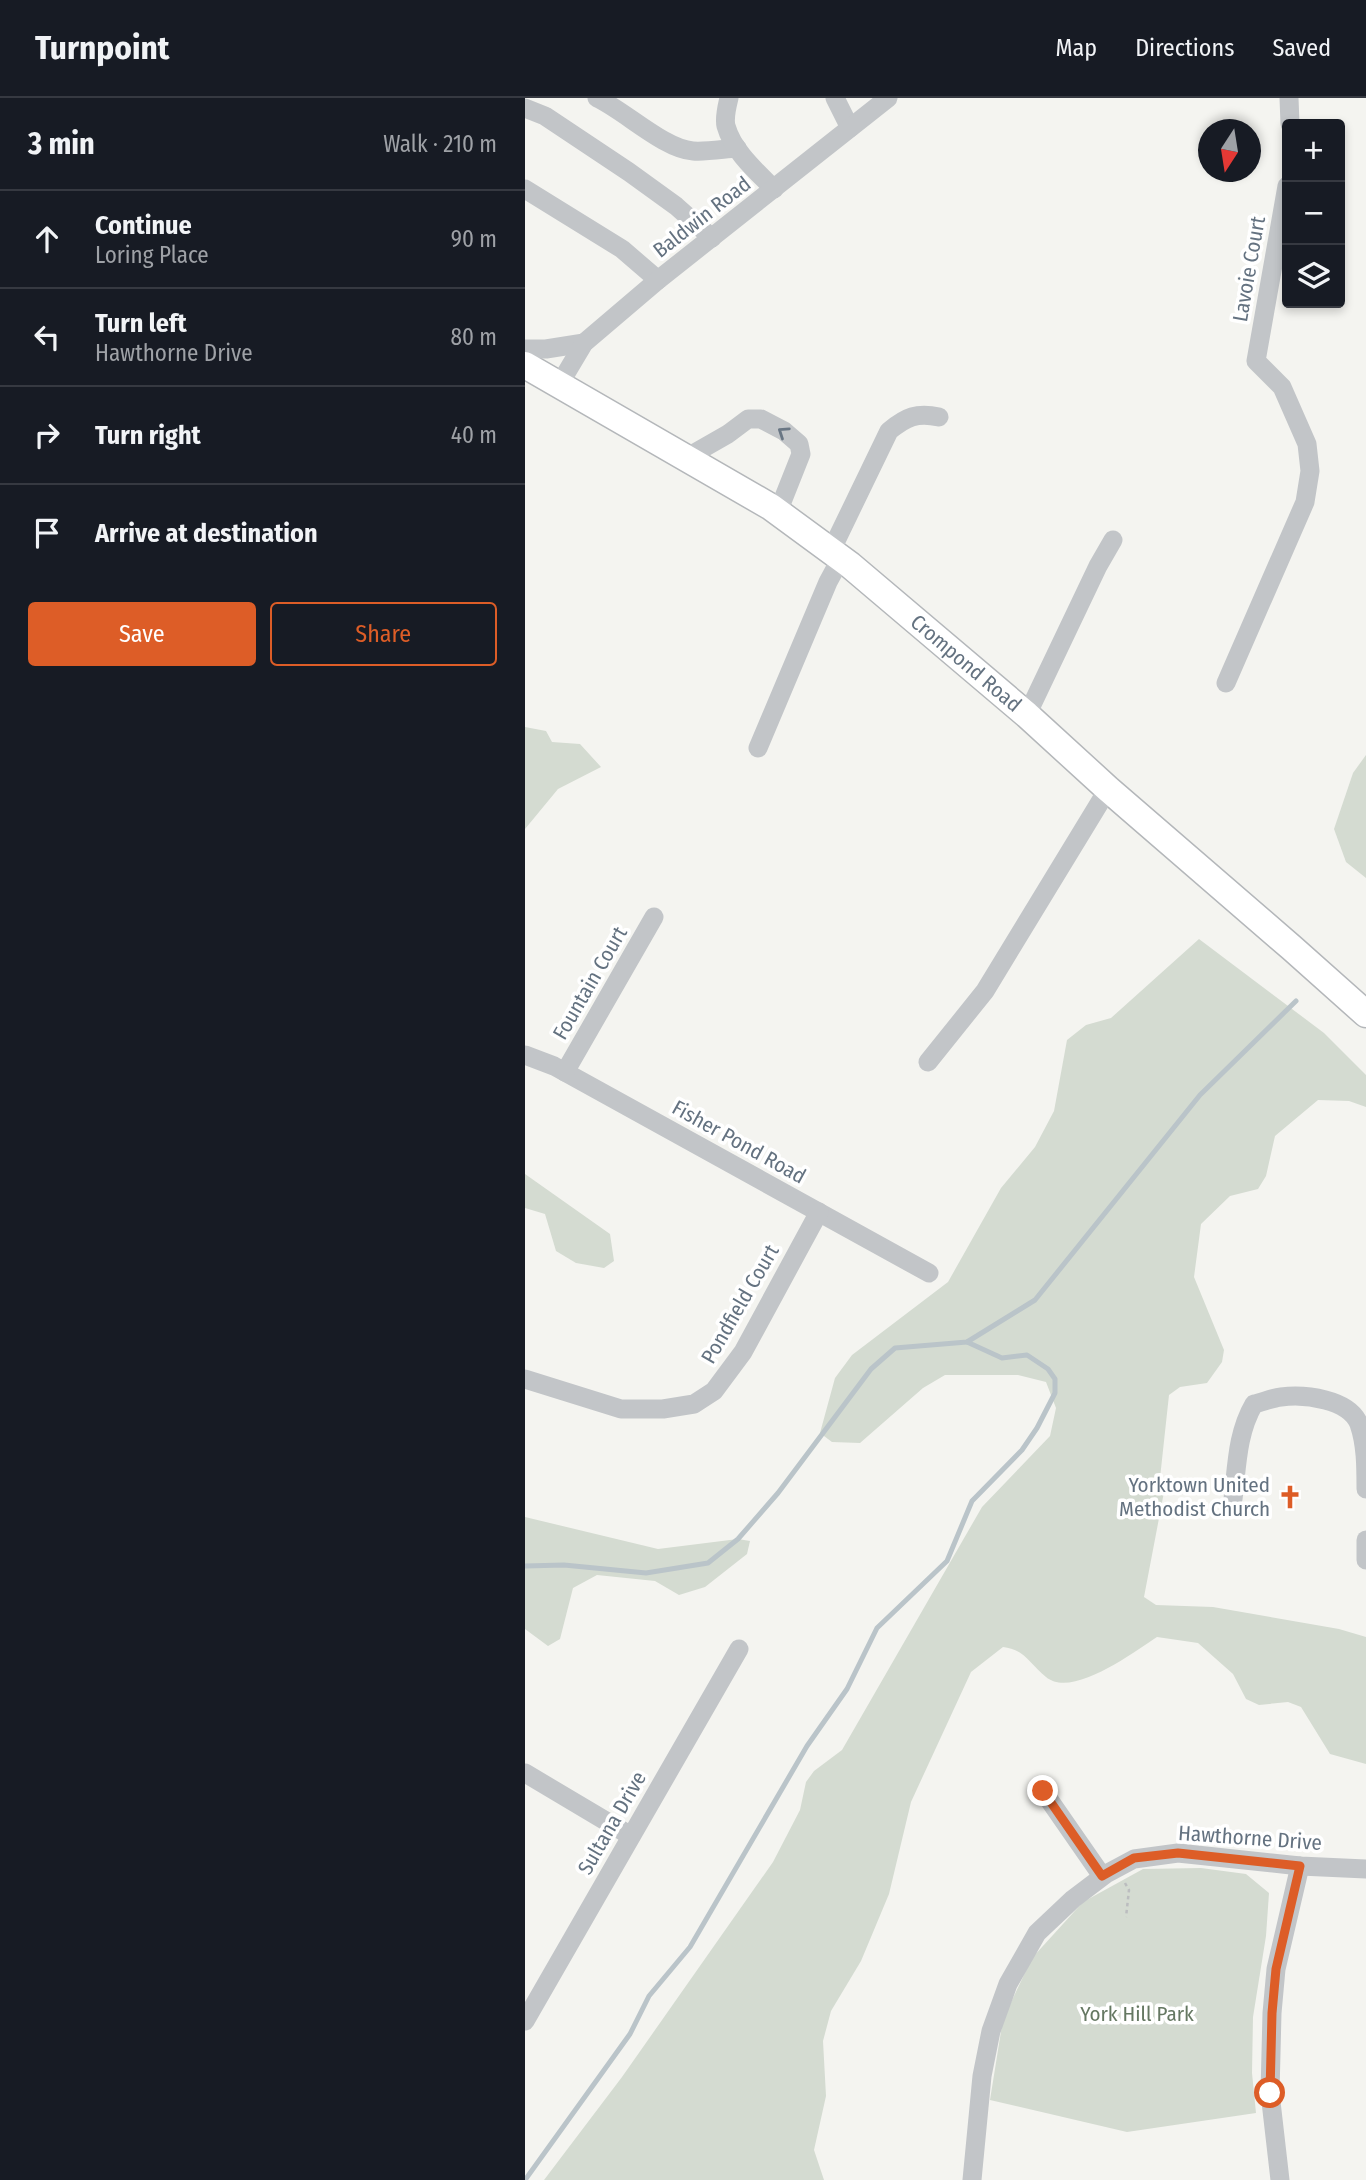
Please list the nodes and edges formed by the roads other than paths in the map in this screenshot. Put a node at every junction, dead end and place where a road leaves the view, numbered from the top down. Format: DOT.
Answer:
graph roads {
  1 [pos="597,98"];
  2 [pos="729,98"];
  3 [pos="835,98"];
  4 [pos="888,98"];
  5 [pos="1289,98"];
  6 [pos="525,108"];
  7 [pos="1290,119"];
  8 [pos="851,128"];
  9 [pos="737,148"];
  10 [pos="525,189"];
  11 [pos="774,189"];
  12 [pos="1282,214"];
  13 [pos="712,238"];
  14 [pos="658,280"];
  15 [pos="584,344"];
  16 [pos="525,349"];
  17 [pos="525,365"];
  18 [pos="559,385"];
  19 [pos="939,417"];
  20 [pos="686,458"];
  21 [pos="778,512"];
  22 [pos="1113,540"];
  23 [pos="836,555"];
  24 [pos="1226,684"];
  25 [pos="1027,715"];
  26 [pos="758,748"];
  27 [pos="1108,789"];
  28 [pos="654,917"];
  29 [pos="1366,1014"];
  30 [pos="525,1055"];
  31 [pos="928,1062"];
  32 [pos="565,1072"];
  33 [pos="819,1212"];
  34 [pos="929,1273"];
  35 [pos="525,1379"];
  36 [pos="1366,1489"];
  37 [pos="1233,1499"];
  38 [pos="1366,1540"];
  39 [pos="1366,1560"];
  40 [pos="739,1649"];
  41 [pos="525,1773"];
  42 [pos="1043,1791"];
  43 [pos="631,1836"];
  44 [pos="1300,1866"];
  45 [pos="1366,1868"];
  46 [pos="1109,1872"];
  47 [pos="525,2021"];
  48 [pos="972,2180"];
  49 [pos="1280,2180"];
  1 -- 9 [label="street"];
  2 -- 9 [label="street"];
  3 -- 8 [label="street"];
  4 -- 8 [label="street, Baldwin Road"];
  5 -- 7 [label="street"];
  6 -- 13 [label="street"];
  8 -- 11 [label="street, Baldwin Road"];
  9 -- 11 [label="street"];
  10 -- 14 [label="street"];
  11 -- 13 [label="street, Baldwin Road"];
  12 -- 24 [label="street, Lavoie Court"];
  13 -- 14 [label="street, Baldwin Road"];
  14 -- 15 [label="street, Baldwin Road"];
  15 -- 16 [label="street"];
  15 -- 18 [label="street, Baldwin Road"];
  17 -- 18 [label="highway, Crompond Road"];
  18 -- 20 [label="highway, Crompond Road"];
  19 -- 23 [label="street"];
  20 -- 21 [label="highway, Crompond Road"];
  21 -- 20 [label="street, one-way"];
  21 -- 23 [label="highway, Crompond Road"];
  22 -- 25 [label="street"];
  23 -- 25 [label="highway, Crompond Road"];
  23 -- 26 [label="street"];
  25 -- 27 [label="highway, Crompond Road"];
  27 -- 29 [label="highway, Crompond Road"];
  27 -- 31 [label="street"];
  28 -- 32 [label="street, Fountain Court"];
  30 -- 32 [label="street, Fisher Pond Road"];
  32 -- 33 [label="street, Fisher Pond Road"];
  33 -- 34 [label="street, Fisher Pond Road"];
  33 -- 35 [label="street, Pondfield Court"];
  36 -- 37 [label="street"];
  38 -- 39 [label="street"];
  40 -- 43 [label="street, Sultana Drive"];
  41 -- 43 [label="street"];
  42 -- 46 [label="street"];
  43 -- 47 [label="street, Sultana Drive"];
  44 -- 45 [label="street, Hawthorne Drive"];
  44 -- 46 [label="street, Hawthorne Drive"];
  44 -- 49 [label="street"];
  46 -- 48 [label="street, Hawthorne Drive"];
}
